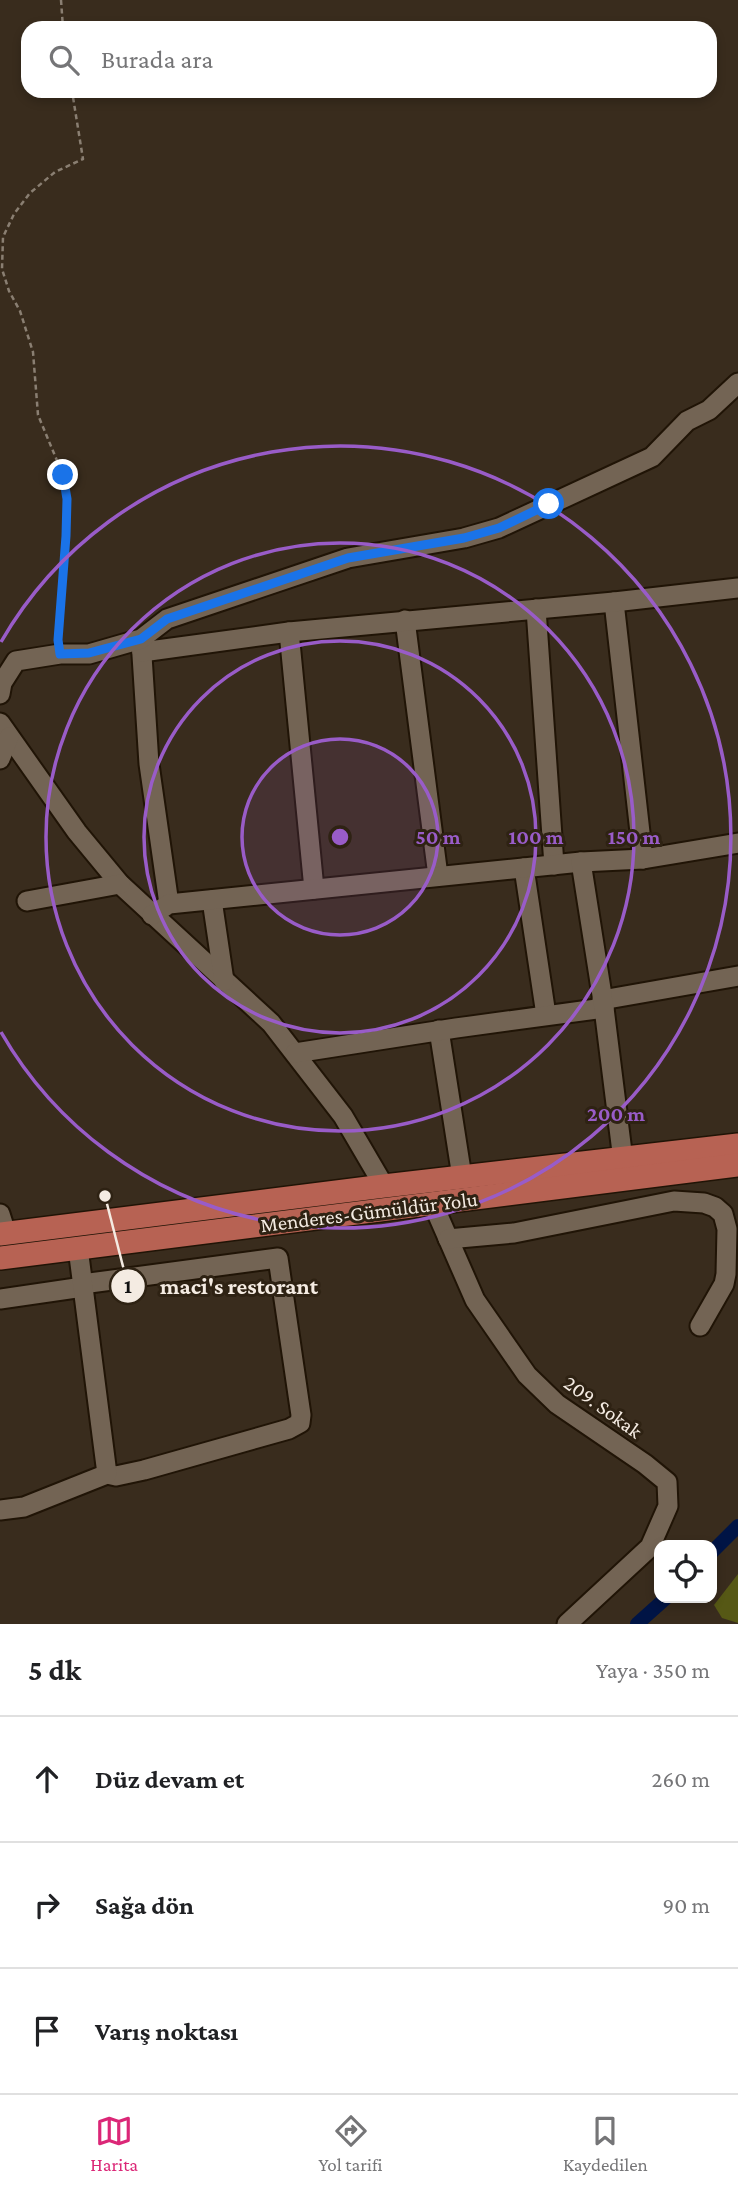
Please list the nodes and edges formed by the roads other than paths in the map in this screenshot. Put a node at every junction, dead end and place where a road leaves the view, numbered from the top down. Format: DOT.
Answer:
graph roads {
  1 [pos="738,383"];
  2 [pos="738,588"];
  3 [pos="614,602"];
  4 [pos="536,609"];
  5 [pos="405,620"];
  6 [pos="289,632"];
  7 [pos="141,645"];
  8 [pos="8,662"];
  9 [pos="0,694"];
  10 [pos="5,730"];
  11 [pos="0,759"];
  12 [pos="738,843"];
  13 [pos="643,859"];
  14 [pos="581,862"];
  15 [pos="554,865"];
  16 [pos="524,868"];
  17 [pos="438,876"];
  18 [pos="120,884"];
  19 [pos="314,889"];
  20 [pos="212,900"];
  21 [pos="27,901"];
  22 [pos="169,904"];
  23 [pos="152,915"];
  24 [pos="738,976"];
  25 [pos="224,981"];
  26 [pos="603,1004"];
  27 [pos="546,1015"];
  28 [pos="439,1030"];
  29 [pos="295,1053"];
  30 [pos="738,1145"];
  31 [pos="623,1160"];
  32 [pos="738,1165"];
  33 [pos="462,1177"];
  34 [pos="384,1186"];
  35 [pos="433,1203"];
  36 [pos="2,1227"];
  37 [pos="448,1239"];
  38 [pos="78,1248"];
  39 [pos="0,1258"];
  40 [pos="83,1286"];
  41 [pos="0,1299"];
  42 [pos="700,1326"];
  43 [pos="107,1474"];
  44 [pos="0,1510"];
  45 [pos="568,1624"];
  1 -- 7 [label="street"];
  2 -- 3 [label="street"];
  3 -- 4 [label="street"];
  3 -- 13 [label="street"];
  4 -- 5 [label="street"];
  4 -- 15 [label="street"];
  5 -- 6 [label="street"];
  5 -- 17 [label="street"];
  6 -- 7 [label="street"];
  6 -- 19 [label="street"];
  7 -- 8 [label="street"];
  7 -- 22 [label="street"];
  8 -- 9 [label="street"];
  10 -- 11 [label="street"];
  10 -- 18 [label="street"];
  12 -- 13 [label="street"];
  13 -- 14 [label="street"];
  14 -- 15 [label="street"];
  14 -- 26 [label="street"];
  15 -- 16 [label="street"];
  16 -- 17 [label="street"];
  16 -- 27 [label="street"];
  17 -- 19 [label="street"];
  18 -- 21 [label="street"];
  18 -- 23 [label="street"];
  19 -- 20 [label="street"];
  20 -- 22 [label="street"];
  20 -- 25 [label="street"];
  22 -- 23 [label="street"];
  23 -- 25 [label="street"];
  24 -- 26 [label="street"];
  25 -- 29 [label="street"];
  26 -- 27 [label="street"];
  26 -- 31 [label="street"];
  27 -- 28 [label="street"];
  28 -- 29 [label="street"];
  28 -- 33 [label="street"];
  29 -- 34 [label="street"];
  30 -- 31 [label="main road, Menderes-Gümüldür Yolu"];
  31 -- 33 [label="main road, Menderes-Gümüldür Yolu"];
  32 -- 35 [label="main road, Menderes-Gümüldür Yolu"];
  33 -- 34 [label="main road, Menderes-Gümüldür Yolu"];
  34 -- 36 [label="main road, Menderes-Gümüldür Yolu"];
  35 -- 37 [label="street, 209. Sokak"];
  35 -- 38 [label="main road, Menderes-Gümüldür Yolu"];
  37 -- 42 [label="street"];
  37 -- 45 [label="street, 209. Sokak"];
  38 -- 39 [label="main road, Menderes-Gümüldür Yolu"];
  38 -- 40 [label="street"];
  40 -- 41 [label="street"];
  40 -- 43 [label="street"];
  40 -- 43 [label="street"];
  43 -- 44 [label="street"];
}
